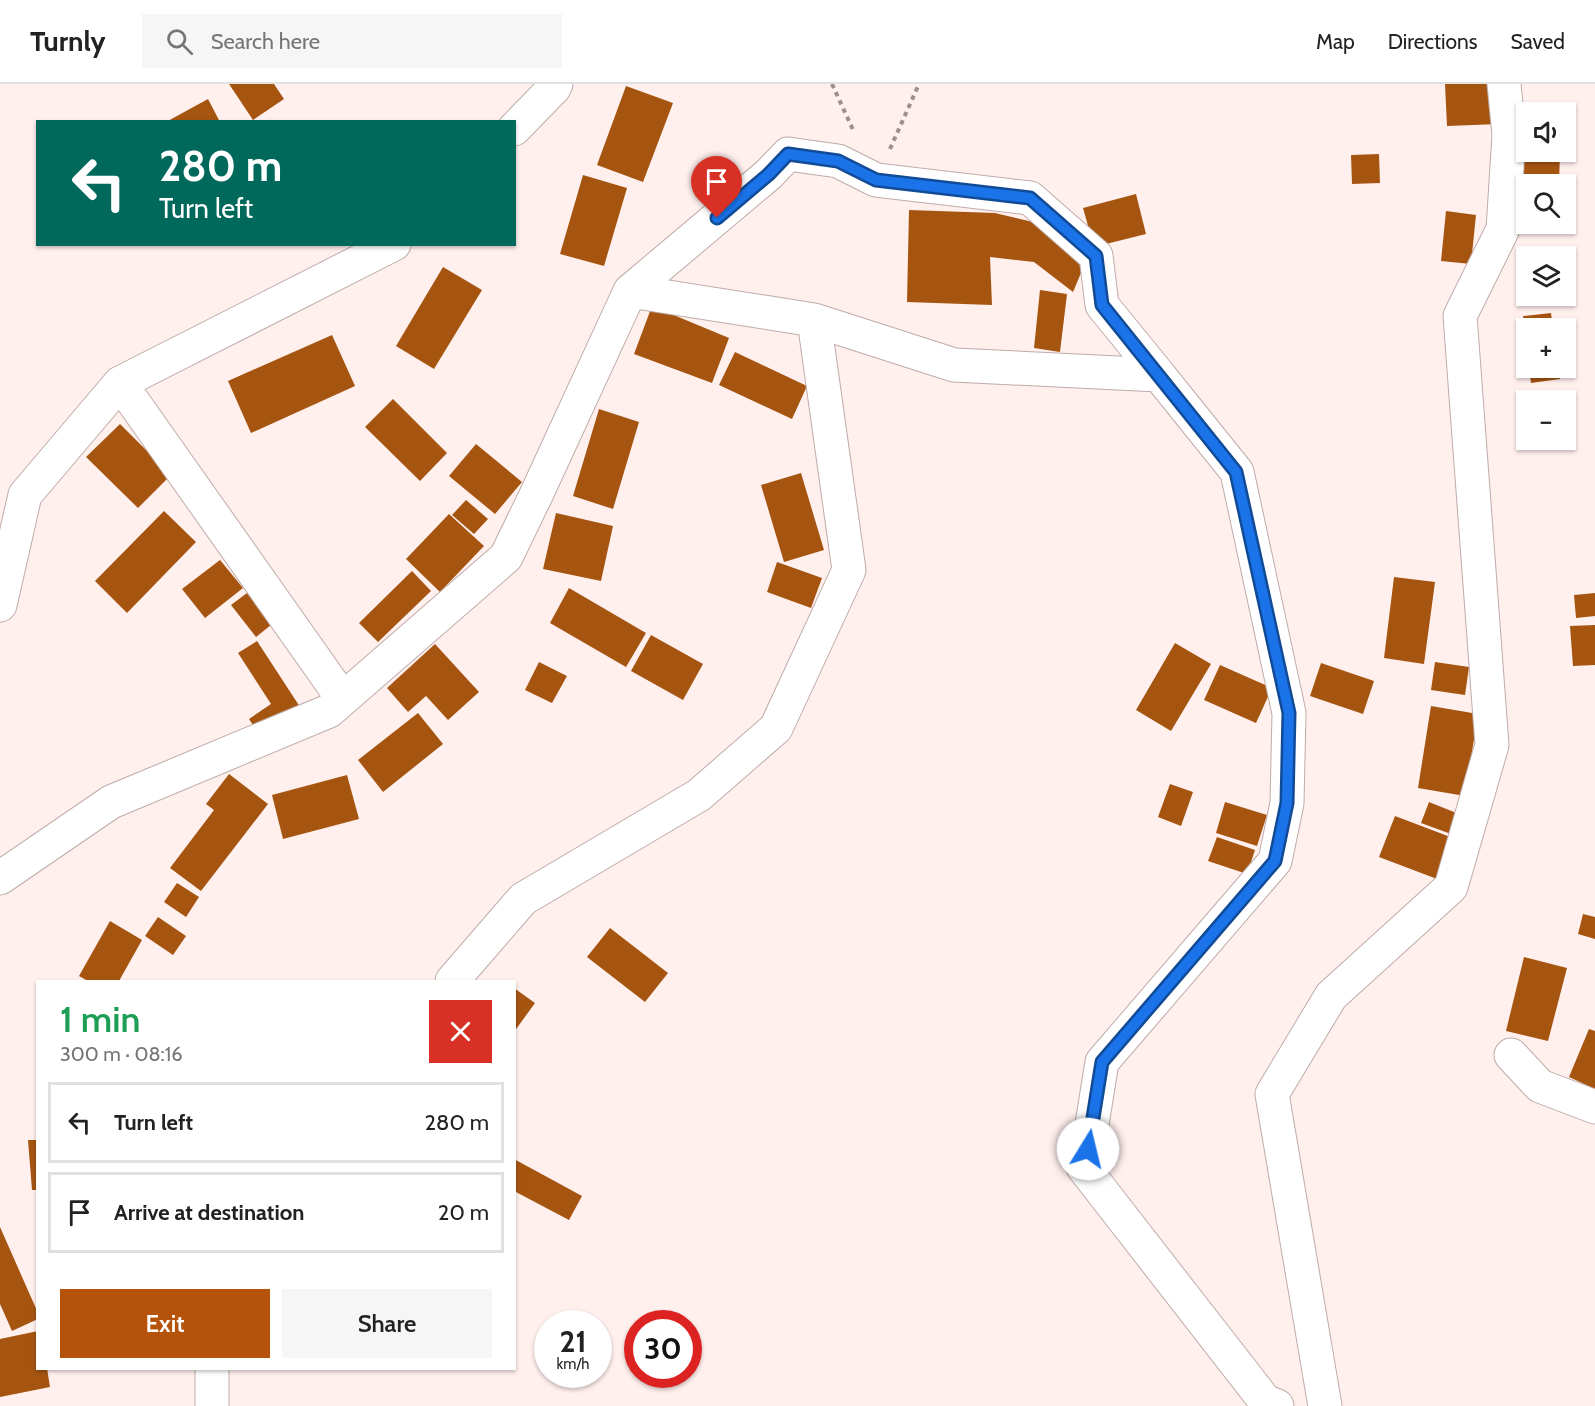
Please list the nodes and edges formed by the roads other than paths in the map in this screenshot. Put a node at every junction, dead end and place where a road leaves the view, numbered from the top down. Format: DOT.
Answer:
graph roads {
  1 [pos="556,84"];
  2 [pos="1504,84"];
  3 [pos="516,127"];
  4 [pos="390,246"];
  5 [pos="630,291"];
  6 [pos="814,320"];
  7 [pos="1159,375"];
  8 [pos="120,383"];
  9 [pos="0,605"];
  10 [pos="343,699"];
  11 [pos="0,878"];
  12 [pos="453,980"];
  13 [pos="1511,1056"];
  14 [pos="1595,1107"];
  15 [pos="212,1370"];
  16 [pos="212,1406"];
  17 [pos="1277,1406"];
  18 [pos="1325,1406"];
  1 -- 3 [label="street"];
  2 -- 18 [label="street"];
  4 -- 8 [label="street"];
  5 -- 6 [label="street"];
  5 -- 7 [label="street"];
  5 -- 10 [label="street"];
  6 -- 7 [label="street"];
  6 -- 12 [label="street"];
  7 -- 17 [label="street"];
  8 -- 9 [label="street"];
  8 -- 10 [label="street"];
  10 -- 11 [label="street"];
  13 -- 14 [label="street"];
  15 -- 16 [label="street"];
}
